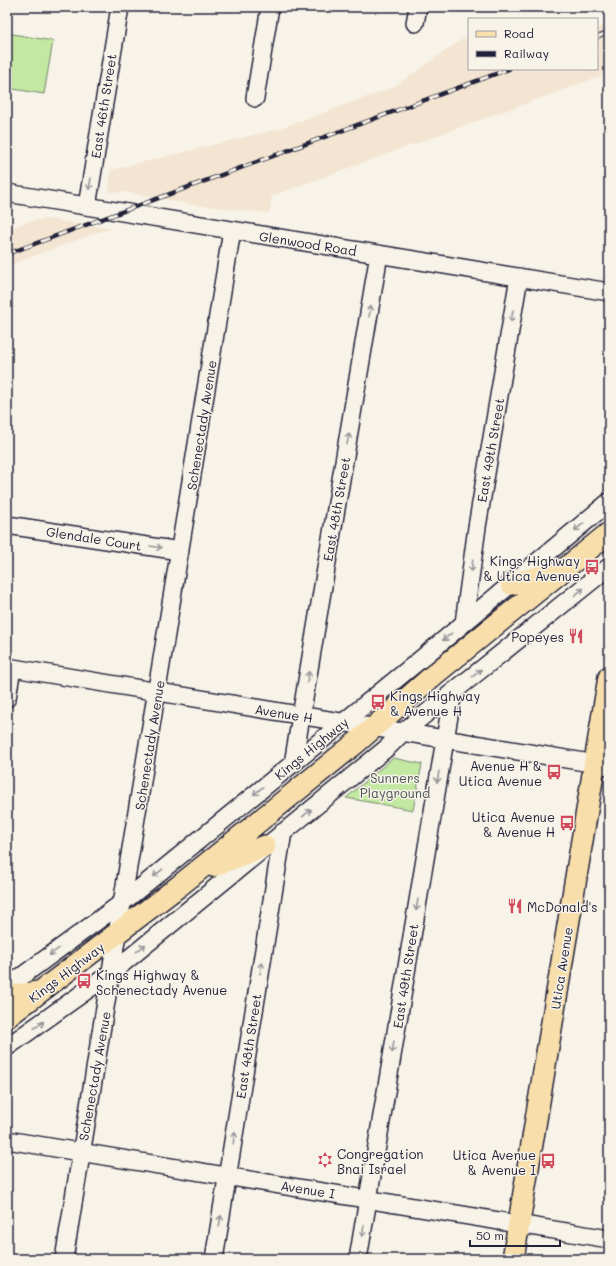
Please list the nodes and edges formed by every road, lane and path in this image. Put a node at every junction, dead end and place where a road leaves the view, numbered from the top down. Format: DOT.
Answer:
graph roads {
  1 [pos="120,7"];
  2 [pos="270,7"];
  3 [pos="255,98"];
  4 [pos="7,193"];
  5 [pos="87,206"];
  6 [pos="232,230"];
  7 [pos="379,254"];
  8 [pos="519,277"];
  9 [pos="609,292"];
  10 [pos="609,502"];
  11 [pos="7,525"];
  12 [pos="609,533"];
  13 [pos="180,551"];
  14 [pos="609,567"];
  15 [pos="562,571"];
  16 [pos="511,584"];
  17 [pos="464,623"];
  18 [pos="9,668"];
  19 [pos="609,677"];
  20 [pos="157,692"];
  21 [pos="453,692"];
  22 [pos="7,698"];
  23 [pos="302,716"];
  24 [pos="343,723"];
  25 [pos="373,728"];
  26 [pos="403,732"];
  27 [pos="445,739"];
  28 [pos="293,764"];
  29 [pos="602,765"];
  30 [pos="282,832"];
  31 [pos="265,846"];
  32 [pos="196,872"];
  33 [pos="123,902"];
  34 [pos="118,933"];
  35 [pos="111,973"];
  36 [pos="7,987"];
  37 [pos="42,991"];
  38 [pos="7,996"];
  39 [pos="7,1017"];
  40 [pos="7,1047"];
  41 [pos="7,1140"];
  42 [pos="81,1152"];
  43 [pos="227,1176"];
  44 [pos="368,1199"];
  45 [pos="519,1224"];
  46 [pos="609,1239"];
  47 [pos="64,1259"];
  48 [pos="214,1259"];
  49 [pos="358,1259"];
  50 [pos="513,1259"];
  1 -- 5 [label="street, East 46th Street, one-way"];
  2 -- 3 [label="street"];
  4 -- 5 [label="street, Glenwood Road"];
  5 -- 6 [label="street, Glenwood Road"];
  6 -- 7 [label="street, Glenwood Road"];
  6 -- 13 [label="street, Schenectady Avenue"];
  7 -- 8 [label="street, Glenwood Road"];
  23 -- 7 [label="street, East 48th Street, one-way"];
  8 -- 9 [label="street, Glenwood Road"];
  8 -- 17 [label="street, East 49th Street, one-way"];
  10 -- 16 [label="street, Kings Highway, one-way"];
  11 -- 13 [label="street, Glendale Court, one-way"];
  12 -- 15 [label="main road, Kings Highway"];
  13 -- 20 [label="street, Schenectady Avenue"];
  21 -- 14 [label="street, Kings Highway, one-way"];
  15 -- 16 [label="main road"];
  15 -- 25 [label="main road, Kings Highway"];
  16 -- 17 [label="street, Kings Highway"];
  17 -- 24 [label="street, Kings Highway, one-way"];
  18 -- 20 [label="street, Avenue H"];
  18 -- 22 [label="street"];
  19 -- 29 [label="main road, Utica Avenue"];
  20 -- 23 [label="street, Avenue H"];
  20 -- 33 [label="street, Schenectady Avenue"];
  21 -- 26 [label="street, Kings Highway"];
  21 -- 27 [label="street, East 49th Street"];
  23 -- 24 [label="street, Avenue H"];
  23 -- 28 [label="street, East 48th Street"];
  24 -- 25 [label="street, Avenue H"];
  24 -- 28 [label="street, Kings Highway"];
  25 -- 26 [label="street, Avenue H"];
  25 -- 32 [label="main road, Kings Highway"];
  26 -- 27 [label="street, Avenue H"];
  30 -- 26 [label="street, Kings Highway, one-way"];
  27 -- 29 [label="street, Avenue H"];
  27 -- 44 [label="street, East 49th Street, one-way"];
  28 -- 33 [label="street, Kings Highway, one-way"];
  29 -- 45 [label="main road, Utica Avenue"];
  30 -- 31 [label="street, Kings Highway"];
  43 -- 30 [label="street, East 48th Street, one-way"];
  31 -- 32 [label="main road"];
  35 -- 31 [label="street, Kings Highway, one-way"];
  32 -- 34 [label="main road, Kings Highway"];
  33 -- 34 [label="street, Schenectady Avenue"];
  33 -- 36 [label="street, Kings Highway, one-way"];
  34 -- 35 [label="street, Schenectady Avenue"];
  34 -- 37 [label="main road, Kings Highway"];
  40 -- 35 [label="street, Kings Highway, one-way"];
  35 -- 42 [label="street, Schenectady Avenue"];
  37 -- 38 [label="main road"];
  37 -- 39 [label="main road, Kings Highway"];
  41 -- 42 [label="street, Avenue I"];
  42 -- 43 [label="street, Avenue I"];
  42 -- 47 [label="street, Schenectady Avenue"];
  43 -- 44 [label="street, Avenue I"];
  48 -- 43 [label="street, East 48th Street, one-way"];
  44 -- 45 [label="street, Avenue I"];
  44 -- 49 [label="street, East 49th Street, one-way"];
  45 -- 46 [label="street, Avenue I"];
  45 -- 50 [label="main road, Utica Avenue"];
}
